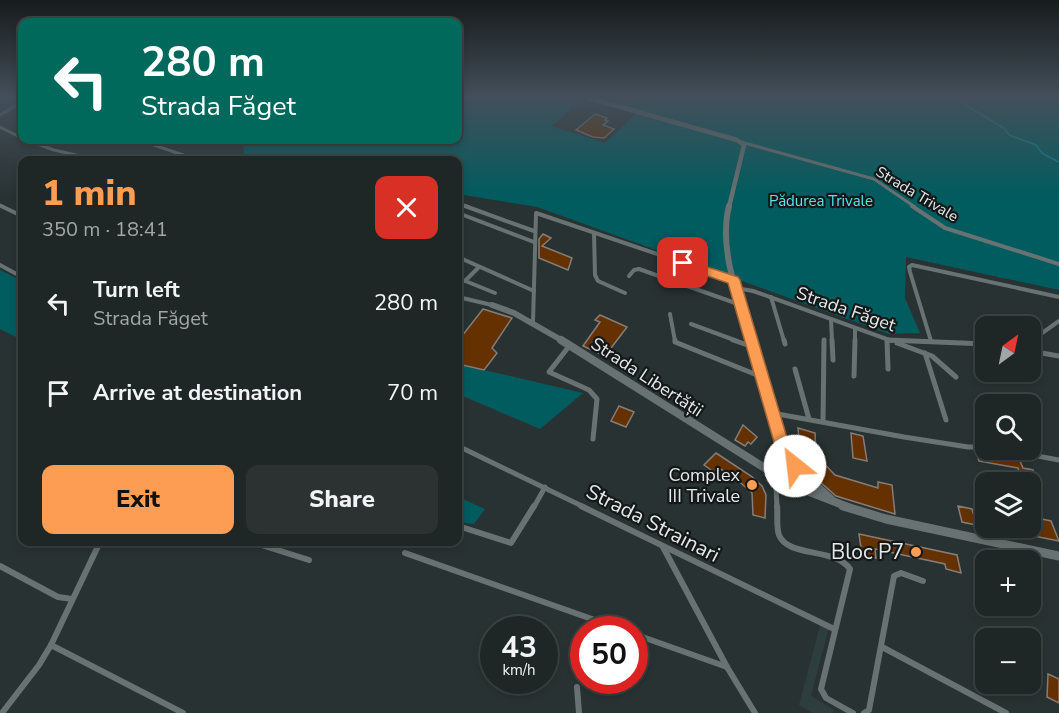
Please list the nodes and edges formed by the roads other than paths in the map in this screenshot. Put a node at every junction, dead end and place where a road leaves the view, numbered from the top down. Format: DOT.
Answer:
graph roads {
  1 [pos="704,131"];
  2 [pos="741,142"];
  3 [pos="38,144"];
  4 [pos="151,144"];
  5 [pos="80,156"];
  6 [pos="186,156"];
  7 [pos="462,204"];
  8 [pos="0,206"];
  9 [pos="18,214"];
  10 [pos="462,215"];
  11 [pos="534,231"];
  12 [pos="594,233"];
  13 [pos="534,242"];
  14 [pos="462,259"];
  15 [pos="1059,264"];
  16 [pos="0,265"];
  17 [pos="479,267"];
  18 [pos="18,275"];
  19 [pos="629,276"];
  20 [pos="462,280"];
  21 [pos="465,281"];
  22 [pos="735,284"];
  23 [pos="534,291"];
  24 [pos="495,293"];
  25 [pos="625,293"];
  26 [pos="771,297"];
  27 [pos="1059,297"];
  28 [pos="462,298"];
  29 [pos="741,304"];
  30 [pos="492,306"];
  31 [pos="670,314"];
  32 [pos="831,319"];
  33 [pos="1059,321"];
  34 [pos="533,322"];
  35 [pos="691,324"];
  36 [pos="855,328"];
  37 [pos="1041,334"];
  38 [pos="824,339"];
  39 [pos="889,340"];
  40 [pos="931,341"];
  41 [pos="975,343"];
  42 [pos="785,344"];
  43 [pos="570,345"];
  44 [pos="754,347"];
  45 [pos="925,353"];
  46 [pos="1041,353"];
  47 [pos="1059,356"];
  48 [pos="833,360"];
  49 [pos="795,369"];
  50 [pos="888,369"];
  51 [pos="854,376"];
  52 [pos="762,377"];
  53 [pos="956,377"];
  54 [pos="772,413"];
  55 [pos="809,419"];
  56 [pos="946,420"];
  57 [pos="823,422"];
  58 [pos="593,439"];
  59 [pos="975,447"];
  60 [pos="462,448"];
  61 [pos="785,452"];
  62 [pos="1041,457"];
  63 [pos="1059,460"];
  64 [pos="799,470"];
  65 [pos="786,475"];
  66 [pos="806,478"];
  67 [pos="545,487"];
  68 [pos="798,487"];
  69 [pos="837,504"];
  70 [pos="462,527"];
  71 [pos="98,546"];
  72 [pos="265,546"];
  73 [pos="663,547"];
  74 [pos="405,553"];
  75 [pos="1059,556"];
  76 [pos="309,560"];
  77 [pos="0,566"];
  78 [pos="923,581"];
  79 [pos="72,599"];
  80 [pos="583,616"];
  81 [pos="834,629"];
  82 [pos="648,639"];
  83 [pos="51,645"];
  84 [pos="882,648"];
  85 [pos="727,667"];
  86 [pos="578,694"];
  87 [pos="2,713"];
  88 [pos="183,713"];
  89 [pos="579,713"];
  90 [pos="755,713"];
  91 [pos="853,713"];
  92 [pos="864,713"];
  93 [pos="1006,713"];
  1 -- 2 [label="main road, Strada Trivale"];
  2 -- 15 [label="street, Strada Trivale"];
  2 -- 22 [label="main road"];
  3 -- 5 [label="street"];
  4 -- 6 [label="street"];
  7 -- 11 [label="street"];
  8 -- 9 [label="street"];
  10 -- 13 [label="street"];
  11 -- 12 [label="street, Strada Făget"];
  11 -- 13 [label="street"];
  12 -- 22 [label="street, Strada Făget"];
  12 -- 25 [label="street"];
  13 -- 23 [label="street"];
  14 -- 17 [label="street"];
  16 -- 18 [label="street"];
  17 -- 21 [label="street"];
  17 -- 23 [label="street"];
  19 -- 29 [label="street"];
  20 -- 21 [label="street"];
  21 -- 24 [label="street"];
  22 -- 26 [label="street, Strada Făget"];
  22 -- 29 [label="main road"];
  23 -- 34 [label="street"];
  26 -- 32 [label="street, Strada Făget"];
  26 -- 42 [label="street"];
  27 -- 40 [label="street"];
  28 -- 30 [label="street"];
  29 -- 44 [label="main road"];
  30 -- 34 [label="main road, Strada Libertății"];
  31 -- 52 [label="street"];
  32 -- 36 [label="street, Strada Făget"];
  32 -- 48 [label="street"];
  33 -- 37 [label="street"];
  34 -- 43 [label="main road, Strada Libertății"];
  35 -- 44 [label="street"];
  36 -- 39 [label="street, Strada Făget"];
  36 -- 51 [label="street"];
  38 -- 57 [label="street"];
  39 -- 40 [label="street, Strada Făget"];
  39 -- 45 [label="street"];
  39 -- 50 [label="street"];
  40 -- 41 [label="street, Strada Făget"];
  43 -- 58 [label="street"];
  43 -- 65 [label="main road, Strada Libertății"];
  44 -- 52 [label="main road"];
  45 -- 53 [label="street"];
  45 -- 56 [label="street"];
  46 -- 47 [label="street"];
  49 -- 55 [label="street"];
  52 -- 54 [label="main road"];
  54 -- 55 [label="street"];
  54 -- 61 [label="main road"];
  55 -- 57 [label="street"];
  57 -- 59 [label="street"];
  60 -- 67 [label="street, Strada Strainari"];
  61 -- 64 [label="main road"];
  61 -- 65 [label="main road"];
  62 -- 63 [label="street"];
  64 -- 65 [label="main road"];
  64 -- 66 [label="main road"];
  65 -- 68 [label="main road"];
  65 -- 81 [label="street"];
  66 -- 68 [label="main road"];
  66 -- 69 [label="main road"];
  67 -- 70 [label="street"];
  67 -- 73 [label="street, Strada Strainari"];
  68 -- 69 [label="main road"];
  69 -- 75 [label="main road"];
  71 -- 79 [label="street"];
  72 -- 76 [label="street"];
  73 -- 81 [label="street, Strada Strainari"];
  73 -- 85 [label="street"];
  74 -- 80 [label="street"];
  77 -- 79 [label="street"];
  78 -- 84 [label="street"];
  79 -- 83 [label="street"];
  81 -- 91 [label="street"];
  82 -- 85 [label="street"];
  83 -- 87 [label="street"];
  83 -- 88 [label="street"];
  84 -- 92 [label="street"];
  84 -- 93 [label="street"];
  85 -- 90 [label="street"];
  86 -- 89 [label="street"];
}
